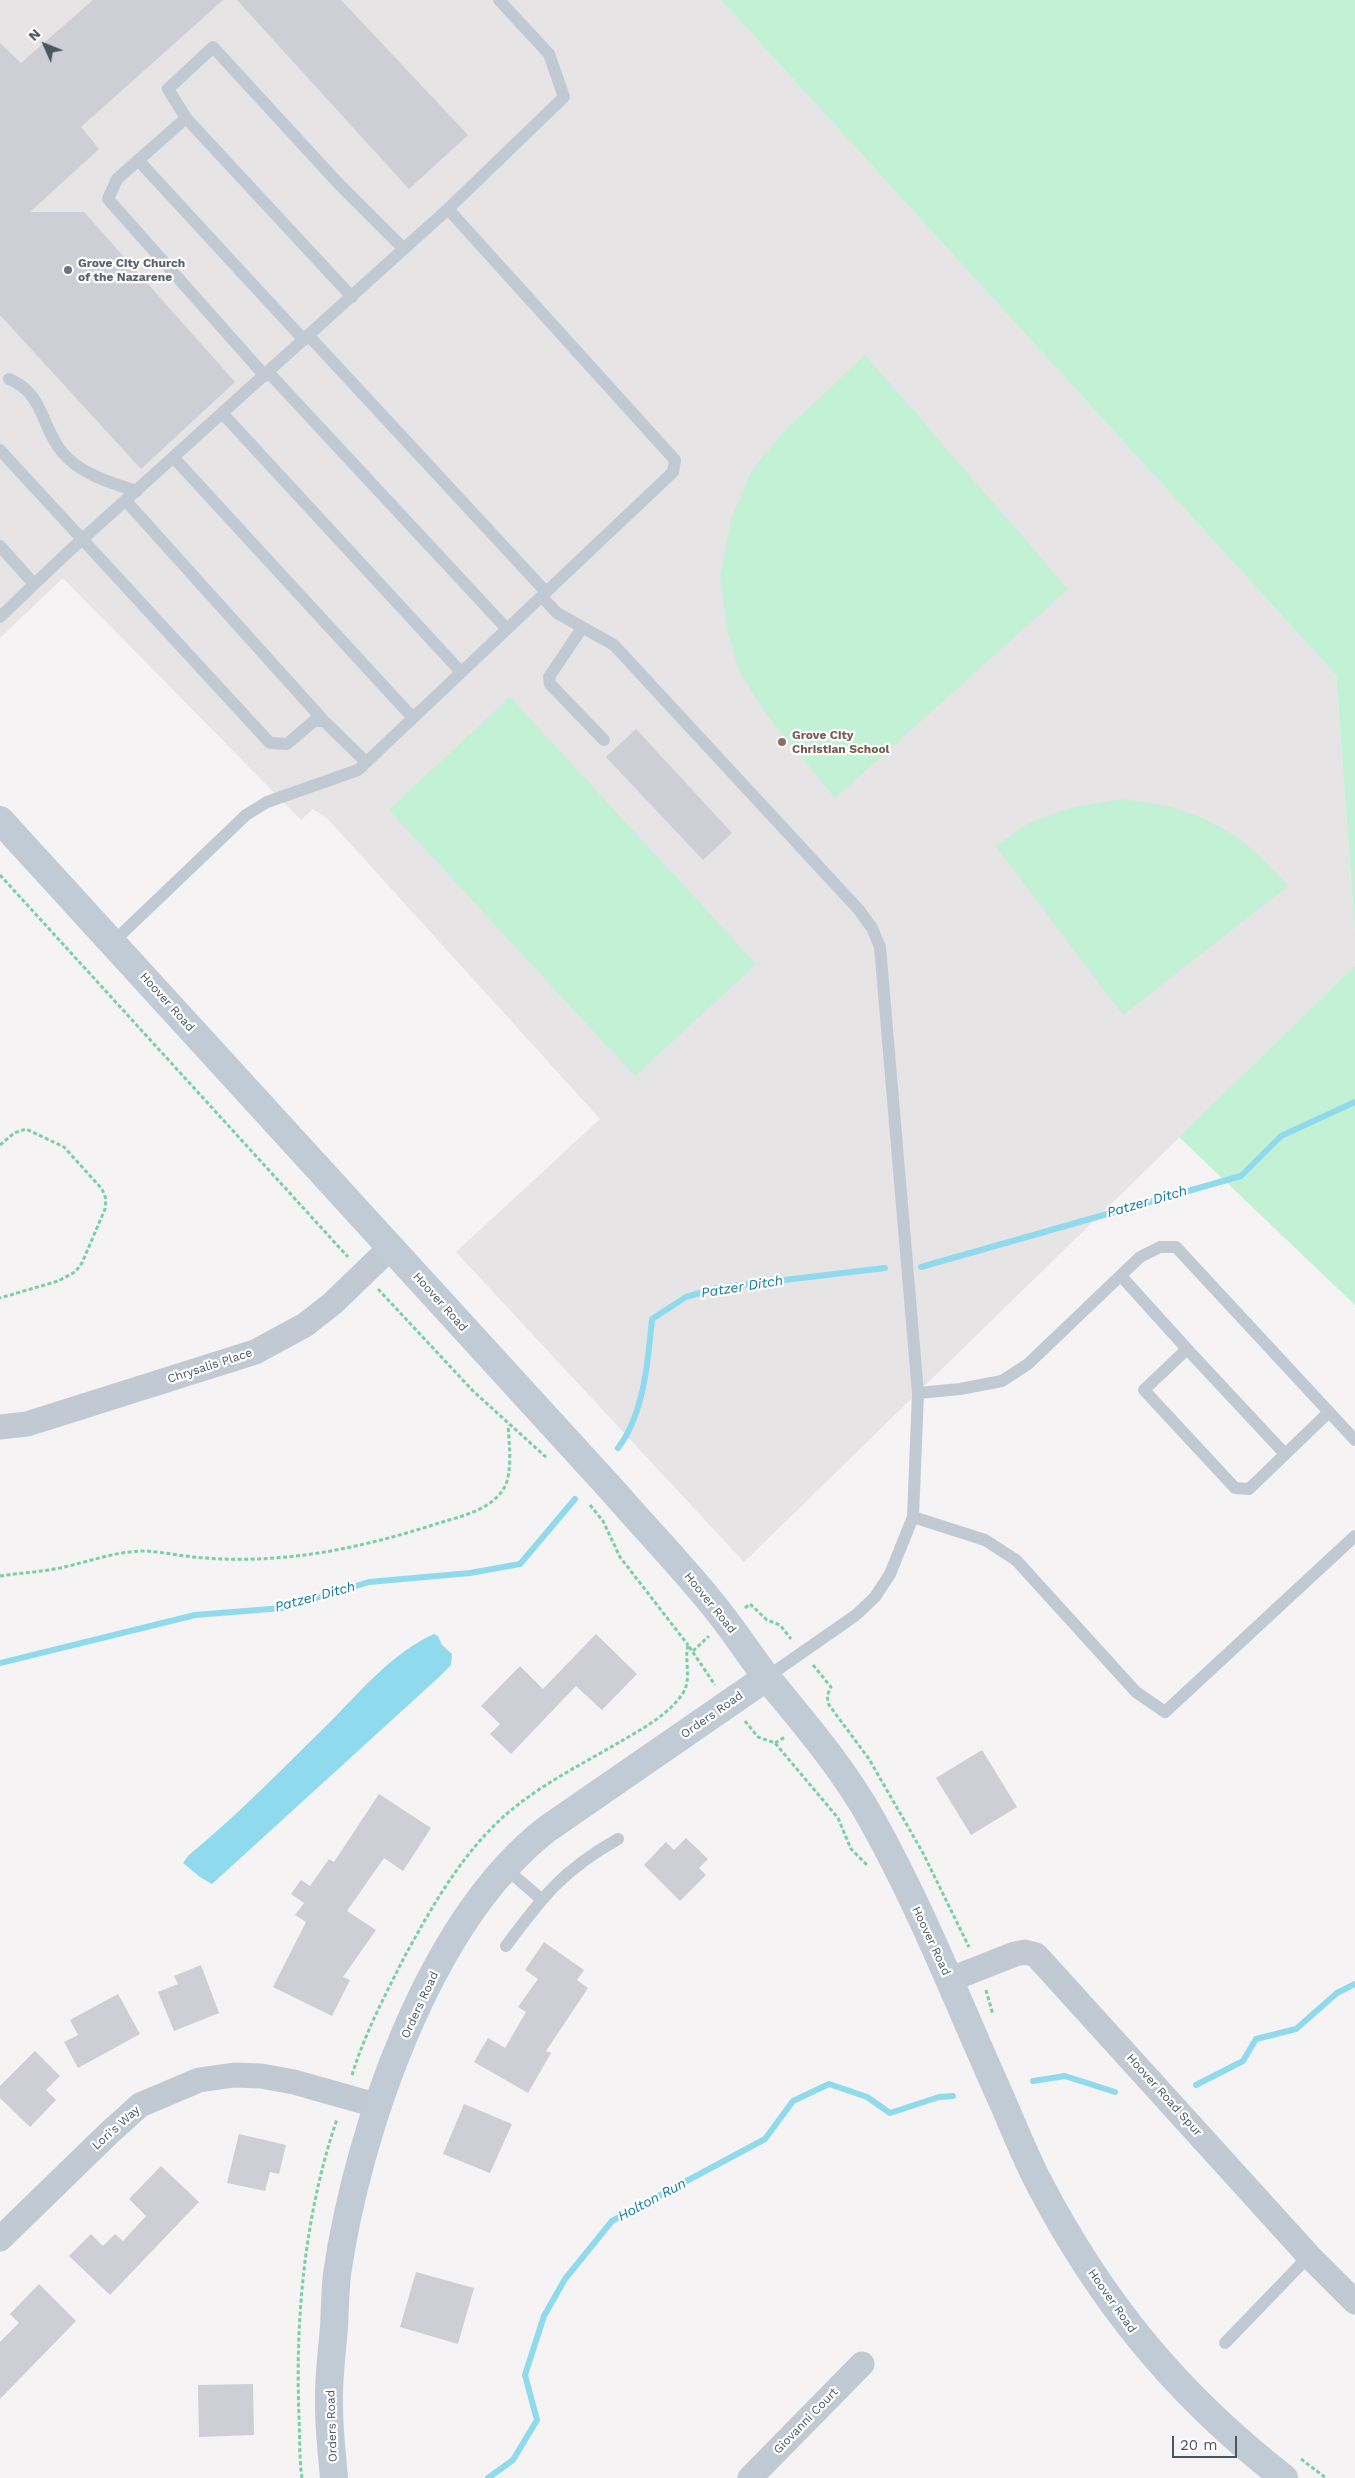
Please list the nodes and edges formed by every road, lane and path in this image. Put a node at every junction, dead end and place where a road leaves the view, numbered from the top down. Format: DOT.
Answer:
graph roads {
  1 [pos="499,0"];
  2 [pos="186,118"];
  3 [pos="138,160"];
  4 [pos="448,209"];
  5 [pos="404,249"];
  6 [pos="352,297"];
  7 [pos="307,338"];
  8 [pos="267,374"];
  9 [pos="10,379"];
  10 [pos="223,414"];
  11 [pos="0,450"];
  12 [pos="174,458"];
  13 [pos="137,491"];
  14 [pos="126,501"];
  15 [pos="82,540"];
  16 [pos="0,546"];
  17 [pos="34,584"];
  18 [pos="544,594"];
  19 [pos="0,617"];
  20 [pos="582,628"];
  21 [pos="507,629"];
  22 [pos="461,672"];
  23 [pos="413,718"];
  24 [pos="324,721"];
  25 [pos="604,740"];
  26 [pos="366,762"];
  27 [pos="0,820"];
  28 [pos="112,942"];
  29 [pos="0,1145"];
  30 [pos="391,1247"];
  31 [pos="1120,1276"];
  32 [pos="0,1298"];
  33 [pos="1187,1349"];
  34 [pos="918,1393"];
  35 [pos="1328,1413"];
  36 [pos="508,1424"];
  37 [pos="0,1427"];
  38 [pos="1355,1440"];
  39 [pos="1285,1454"];
  40 [pos="913,1517"];
  41 [pos="1355,1536"];
  42 [pos="0,1576"];
  43 [pos="726,1622"];
  44 [pos="692,1651"];
  45 [pos="803,1654"];
  46 [pos="767,1677"];
  47 [pos="729,1703"];
  48 [pos="618,1839"];
  49 [pos="504,1868"];
  50 [pos="869,1868"];
  51 [pos="541,1899"];
  52 [pos="506,1946"];
  53 [pos="979,1968"];
  54 [pos="949,1980"];
  55 [pos="994,2019"];
  56 [pos="345,2096"];
  57 [pos="379,2106"];
  58 [pos="0,2239"];
  59 [pos="1309,2256"];
  60 [pos="1355,2302"];
  61 [pos="1225,2343"];
  62 [pos="862,2364"];
  63 [pos="1296,2454"];
  64 [pos="302,2478"];
  65 [pos="334,2478"];
  66 [pos="750,2478"];
  67 [pos="1284,2478"];
  68 [pos="1326,2478"];
  1 -- 4 [label="lane"];
  2 -- 3 [label="lane"];
  2 -- 5 [label="lane"];
  2 -- 6 [label="lane"];
  3 -- 7 [label="lane"];
  3 -- 8 [label="lane"];
  4 -- 5 [label="lane"];
  4 -- 18 [label="lane"];
  5 -- 6 [label="lane"];
  6 -- 7 [label="lane"];
  7 -- 8 [label="lane"];
  7 -- 18 [label="lane"];
  8 -- 10 [label="lane"];
  8 -- 21 [label="lane"];
  9 -- 13 [label="lane"];
  10 -- 12 [label="lane"];
  10 -- 22 [label="lane"];
  11 -- 15 [label="lane"];
  12 -- 13 [label="lane"];
  12 -- 23 [label="lane"];
  13 -- 14 [label="lane"];
  14 -- 15 [label="lane"];
  14 -- 24 [label="lane"];
  15 -- 17 [label="lane"];
  15 -- 24 [label="lane"];
  16 -- 17 [label="lane"];
  17 -- 19 [label="lane"];
  18 -- 20 [label="lane"];
  18 -- 21 [label="lane"];
  20 -- 25 [label="lane"];
  20 -- 34 [label="lane"];
  21 -- 22 [label="lane"];
  22 -- 23 [label="lane"];
  23 -- 26 [label="lane"];
  24 -- 26 [label="lane"];
  26 -- 28 [label="lane"];
  27 -- 28 [label="main road, Hoover Road"];
  28 -- 30 [label="main road, Hoover Road"];
  29 -- 32 [label="path"];
  30 -- 37 [label="street, Chrysalis Place"];
  30 -- 43 [label="main road, Hoover Road"];
  31 -- 33 [label="lane"];
  31 -- 34 [label="lane"];
  31 -- 35 [label="lane"];
  33 -- 39 [label="lane"];
  33 -- 39 [label="lane"];
  34 -- 40 [label="lane"];
  35 -- 38 [label="lane"];
  35 -- 39 [label="lane"];
  36 -- 42 [label="path"];
  40 -- 41 [label="lane"];
  40 -- 45 [label="lane"];
  43 -- 44 [label="path"];
  43 -- 45 [label="path"];
  43 -- 46 [label="main road, Hoover Road"];
  44 -- 47 [label="path"];
  44 -- 56 [label="path"];
  45 -- 46 [label="lane"];
  45 -- 53 [label="path"];
  46 -- 47 [label="main road, Orders Road"];
  46 -- 54 [label="main road, Hoover Road"];
  47 -- 49 [label="main road, Orders Road"];
  47 -- 50 [label="path"];
  48 -- 51 [label="lane"];
  49 -- 51 [label="lane"];
  49 -- 57 [label="main road, Orders Road"];
  51 -- 52 [label="lane"];
  53 -- 54 [label="street, Hoover Road Spur"];
  53 -- 55 [label="path"];
  53 -- 59 [label="street, Hoover Road Spur"];
  54 -- 67 [label="main road, Hoover Road"];
  56 -- 57 [label="street, Lori's Way"];
  56 -- 58 [label="street, Lori's Way"];
  56 -- 64 [label="path"];
  57 -- 65 [label="main road, Orders Road"];
  59 -- 60 [label="street, Hoover Road Spur"];
  59 -- 61 [label="lane"];
  62 -- 66 [label="street, Giovanni Court"];
  63 -- 68 [label="path"];
}
